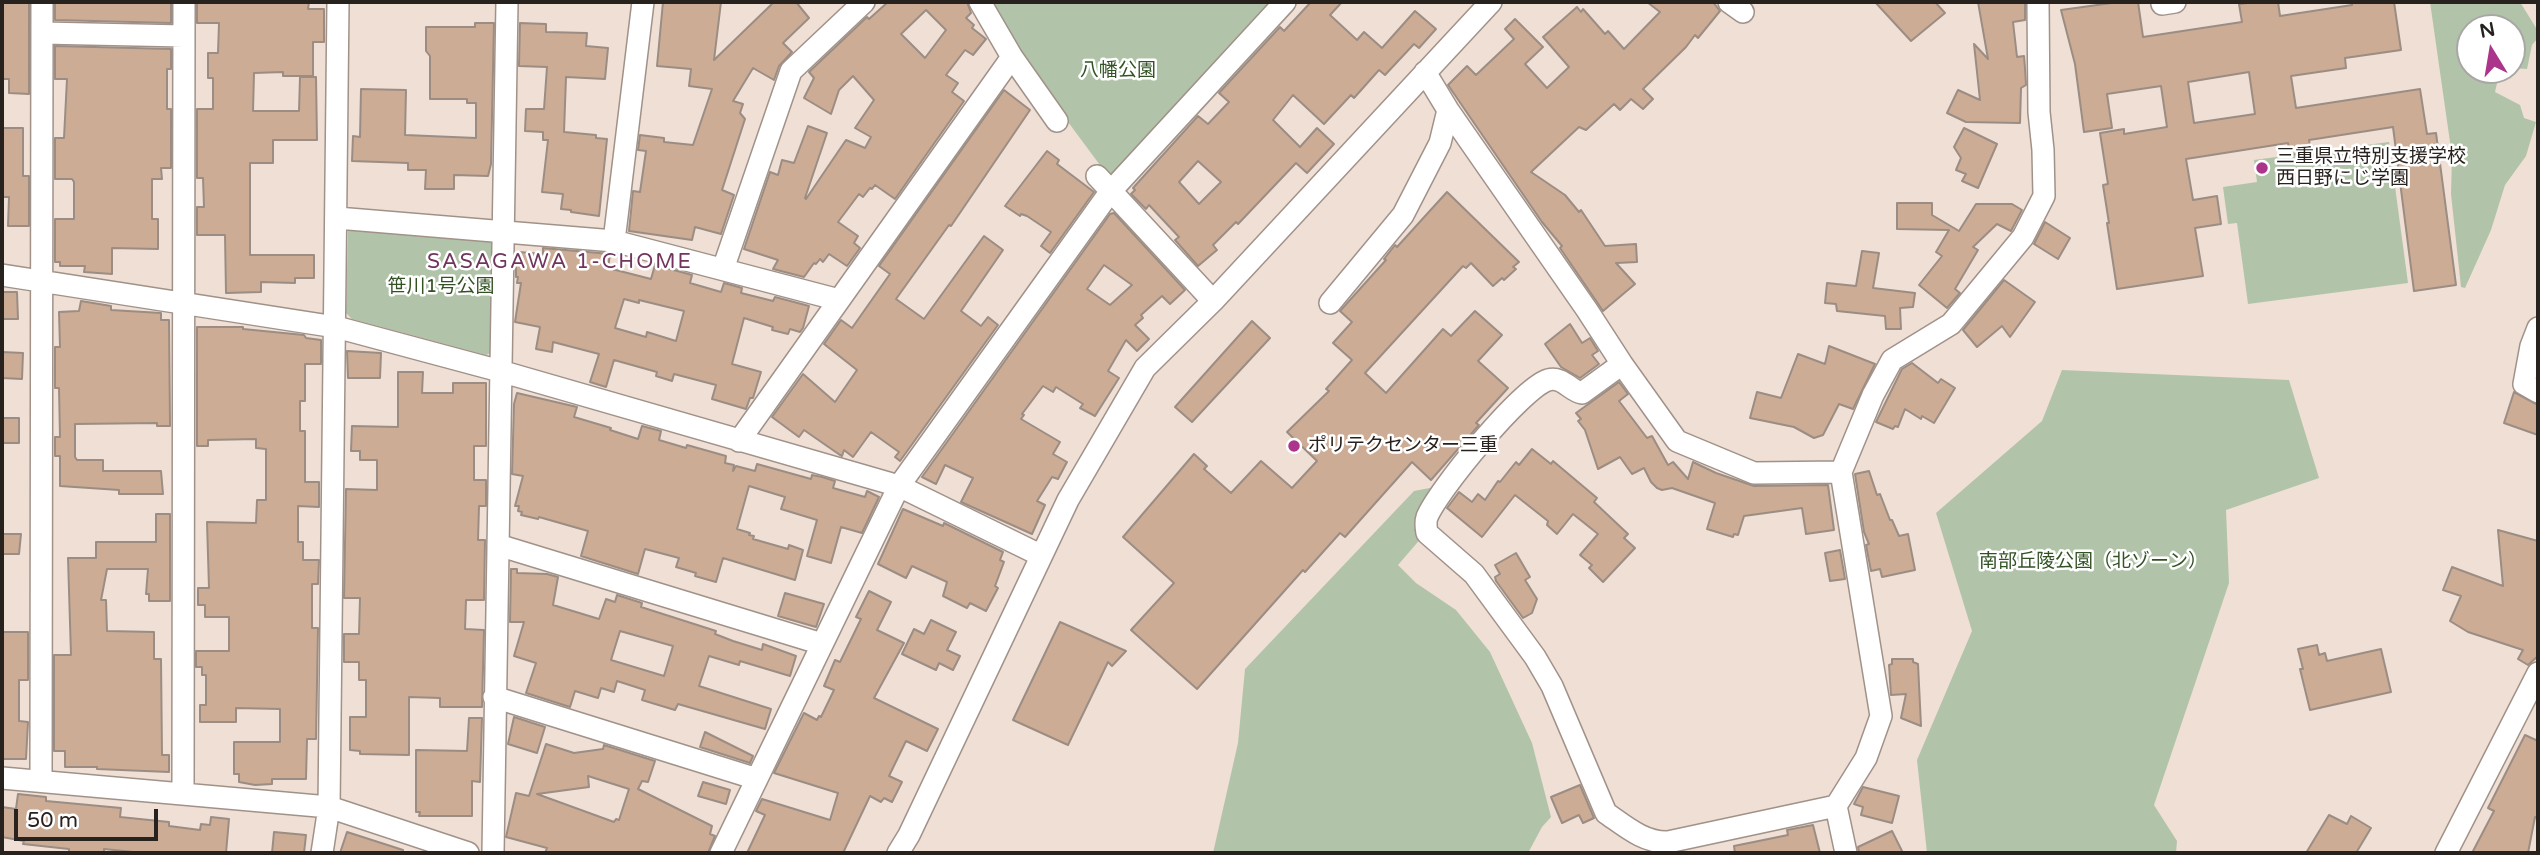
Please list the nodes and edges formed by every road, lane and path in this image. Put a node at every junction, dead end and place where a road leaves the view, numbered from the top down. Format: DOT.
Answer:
graph roads {
  1 [pos="42,2"];
  2 [pos="184,2"];
  3 [pos="338,2"];
  4 [pos="507,2"];
  5 [pos="643,2"];
  6 [pos="864,2"];
  7 [pos="980,2"];
  8 [pos="1285,2"];
  9 [pos="1490,2"];
  10 [pos="2038,2"];
  11 [pos="42,33"];
  12 [pos="184,36"];
  13 [pos="1012,57"];
  14 [pos="1425,72"];
  15 [pos="1448,110"];
  16 [pos="1057,121"];
  17 [pos="1104,184"];
  18 [pos="337,218"];
  19 [pos="504,232"];
  20 [pos="614,241"];
  21 [pos="723,269"];
  22 [pos="2,275"];
  23 [pos="41,282"];
  24 [pos="839,300"];
  25 [pos="1213,302"];
  26 [pos="184,303"];
  27 [pos="1330,303"];
  28 [pos="336,327"];
  29 [pos="2538,328"];
  30 [pos="1622,364"];
  31 [pos="500,371"];
  32 [pos="2538,392"];
  33 [pos="739,441"];
  34 [pos="1841,472"];
  35 [pos="900,486"];
  36 [pos="498,545"];
  37 [pos="1040,555"];
  38 [pos="822,645"];
  39 [pos="2538,673"];
  40 [pos="494,697"];
  41 [pos="2,778"];
  42 [pos="757,779"];
  43 [pos="41,781"];
  44 [pos="183,794"];
  45 [pos="1836,806"];
  46 [pos="329,807"];
  47 [pos="322,853"];
  48 [pos="468,853"];
  49 [pos="493,853"];
  50 [pos="721,853"];
  51 [pos="898,853"];
  52 [pos="1846,853"];
  53 [pos="2446,853"];
  1 -- 11 [label="street"];
  2 -- 12 [label="street"];
  3 -- 18 [label="street"];
  4 -- 19 [label="street"];
  5 -- 20 [label="street"];
  6 -- 21 [label="street"];
  7 -- 13 [label="street"];
  8 -- 17 [label="street"];
  9 -- 14 [label="street"];
  10 -- 34 [label="street"];
  11 -- 12 [label="street"];
  11 -- 23 [label="street"];
  12 -- 26 [label="street"];
  13 -- 16 [label="street"];
  13 -- 24 [label="street"];
  14 -- 15 [label="street"];
  14 -- 25 [label="street"];
  15 -- 27 [label="street"];
  15 -- 30 [label="street"];
  17 -- 25 [label="street"];
  17 -- 35 [label="street"];
  18 -- 19 [label="street"];
  18 -- 28 [label="street"];
  19 -- 20 [label="street"];
  19 -- 31 [label="street"];
  20 -- 21 [label="street"];
  21 -- 24 [label="street"];
  22 -- 23 [label="street"];
  23 -- 26 [label="street"];
  23 -- 43 [label="street"];
  24 -- 33 [label="street"];
  25 -- 37 [label="street"];
  26 -- 28 [label="street"];
  26 -- 44 [label="street"];
  28 -- 31 [label="street"];
  28 -- 46 [label="street"];
  29 -- 32 [label="street"];
  30 -- 34 [label="street"];
  30 -- 45 [label="street"];
  31 -- 33 [label="street"];
  31 -- 36 [label="street"];
  33 -- 35 [label="street"];
  34 -- 45 [label="street"];
  35 -- 37 [label="street"];
  35 -- 38 [label="street"];
  36 -- 38 [label="street"];
  36 -- 40 [label="street"];
  37 -- 51 [label="street"];
  38 -- 42 [label="street"];
  39 -- 53 [label="street"];
  40 -- 42 [label="street"];
  40 -- 49 [label="street"];
  41 -- 43 [label="street"];
  42 -- 50 [label="street"];
  43 -- 44 [label="street"];
  44 -- 46 [label="street"];
  45 -- 52 [label="street"];
  46 -- 47 [label="street"];
  46 -- 48 [label="street"];
}
